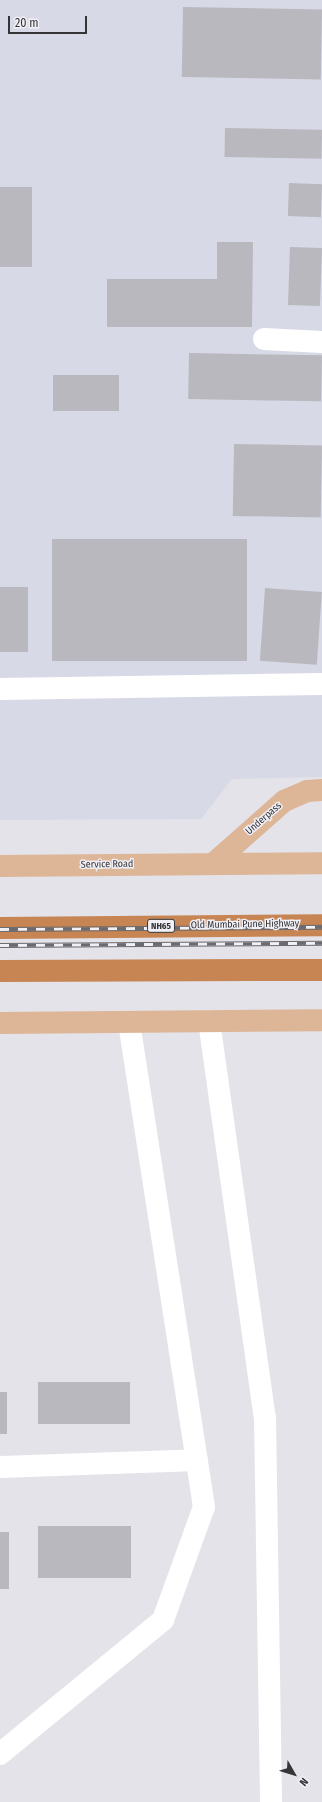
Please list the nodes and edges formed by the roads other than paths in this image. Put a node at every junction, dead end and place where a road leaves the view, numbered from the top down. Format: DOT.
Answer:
graph roads {
  1 [pos="264,339"];
  2 [pos="322,342"];
  3 [pos="322,684"];
  4 [pos="0,688"];
  5 [pos="322,790"];
  6 [pos="214,863"];
  7 [pos="322,863"];
  8 [pos="0,866"];
  9 [pos="322,925"];
  10 [pos="0,928"];
  11 [pos="322,970"];
  12 [pos="0,971"];
  13 [pos="322,1020"];
  14 [pos="209,1021"];
  15 [pos="129,1022"];
  16 [pos="0,1023"];
  17 [pos="197,1460"];
  18 [pos="0,1467"];
  19 [pos="0,1754"];
  20 [pos="271,1802"];
  1 -- 2 [label="street"];
  3 -- 4 [label="street"];
  5 -- 6 [label="main road, Underpass"];
  6 -- 7 [label="main road, Service Road"];
  6 -- 8 [label="main road, Service Road"];
  9 -- 10 [label="highway, Old Mumbai Pune Highway / NH65"];
  11 -- 12 [label="highway"];
  13 -- 14 [label="main road"];
  14 -- 15 [label="main road"];
  14 -- 20 [label="street"];
  15 -- 16 [label="main road"];
  15 -- 17 [label="street"];
  17 -- 18 [label="street"];
  17 -- 19 [label="street"];
}
